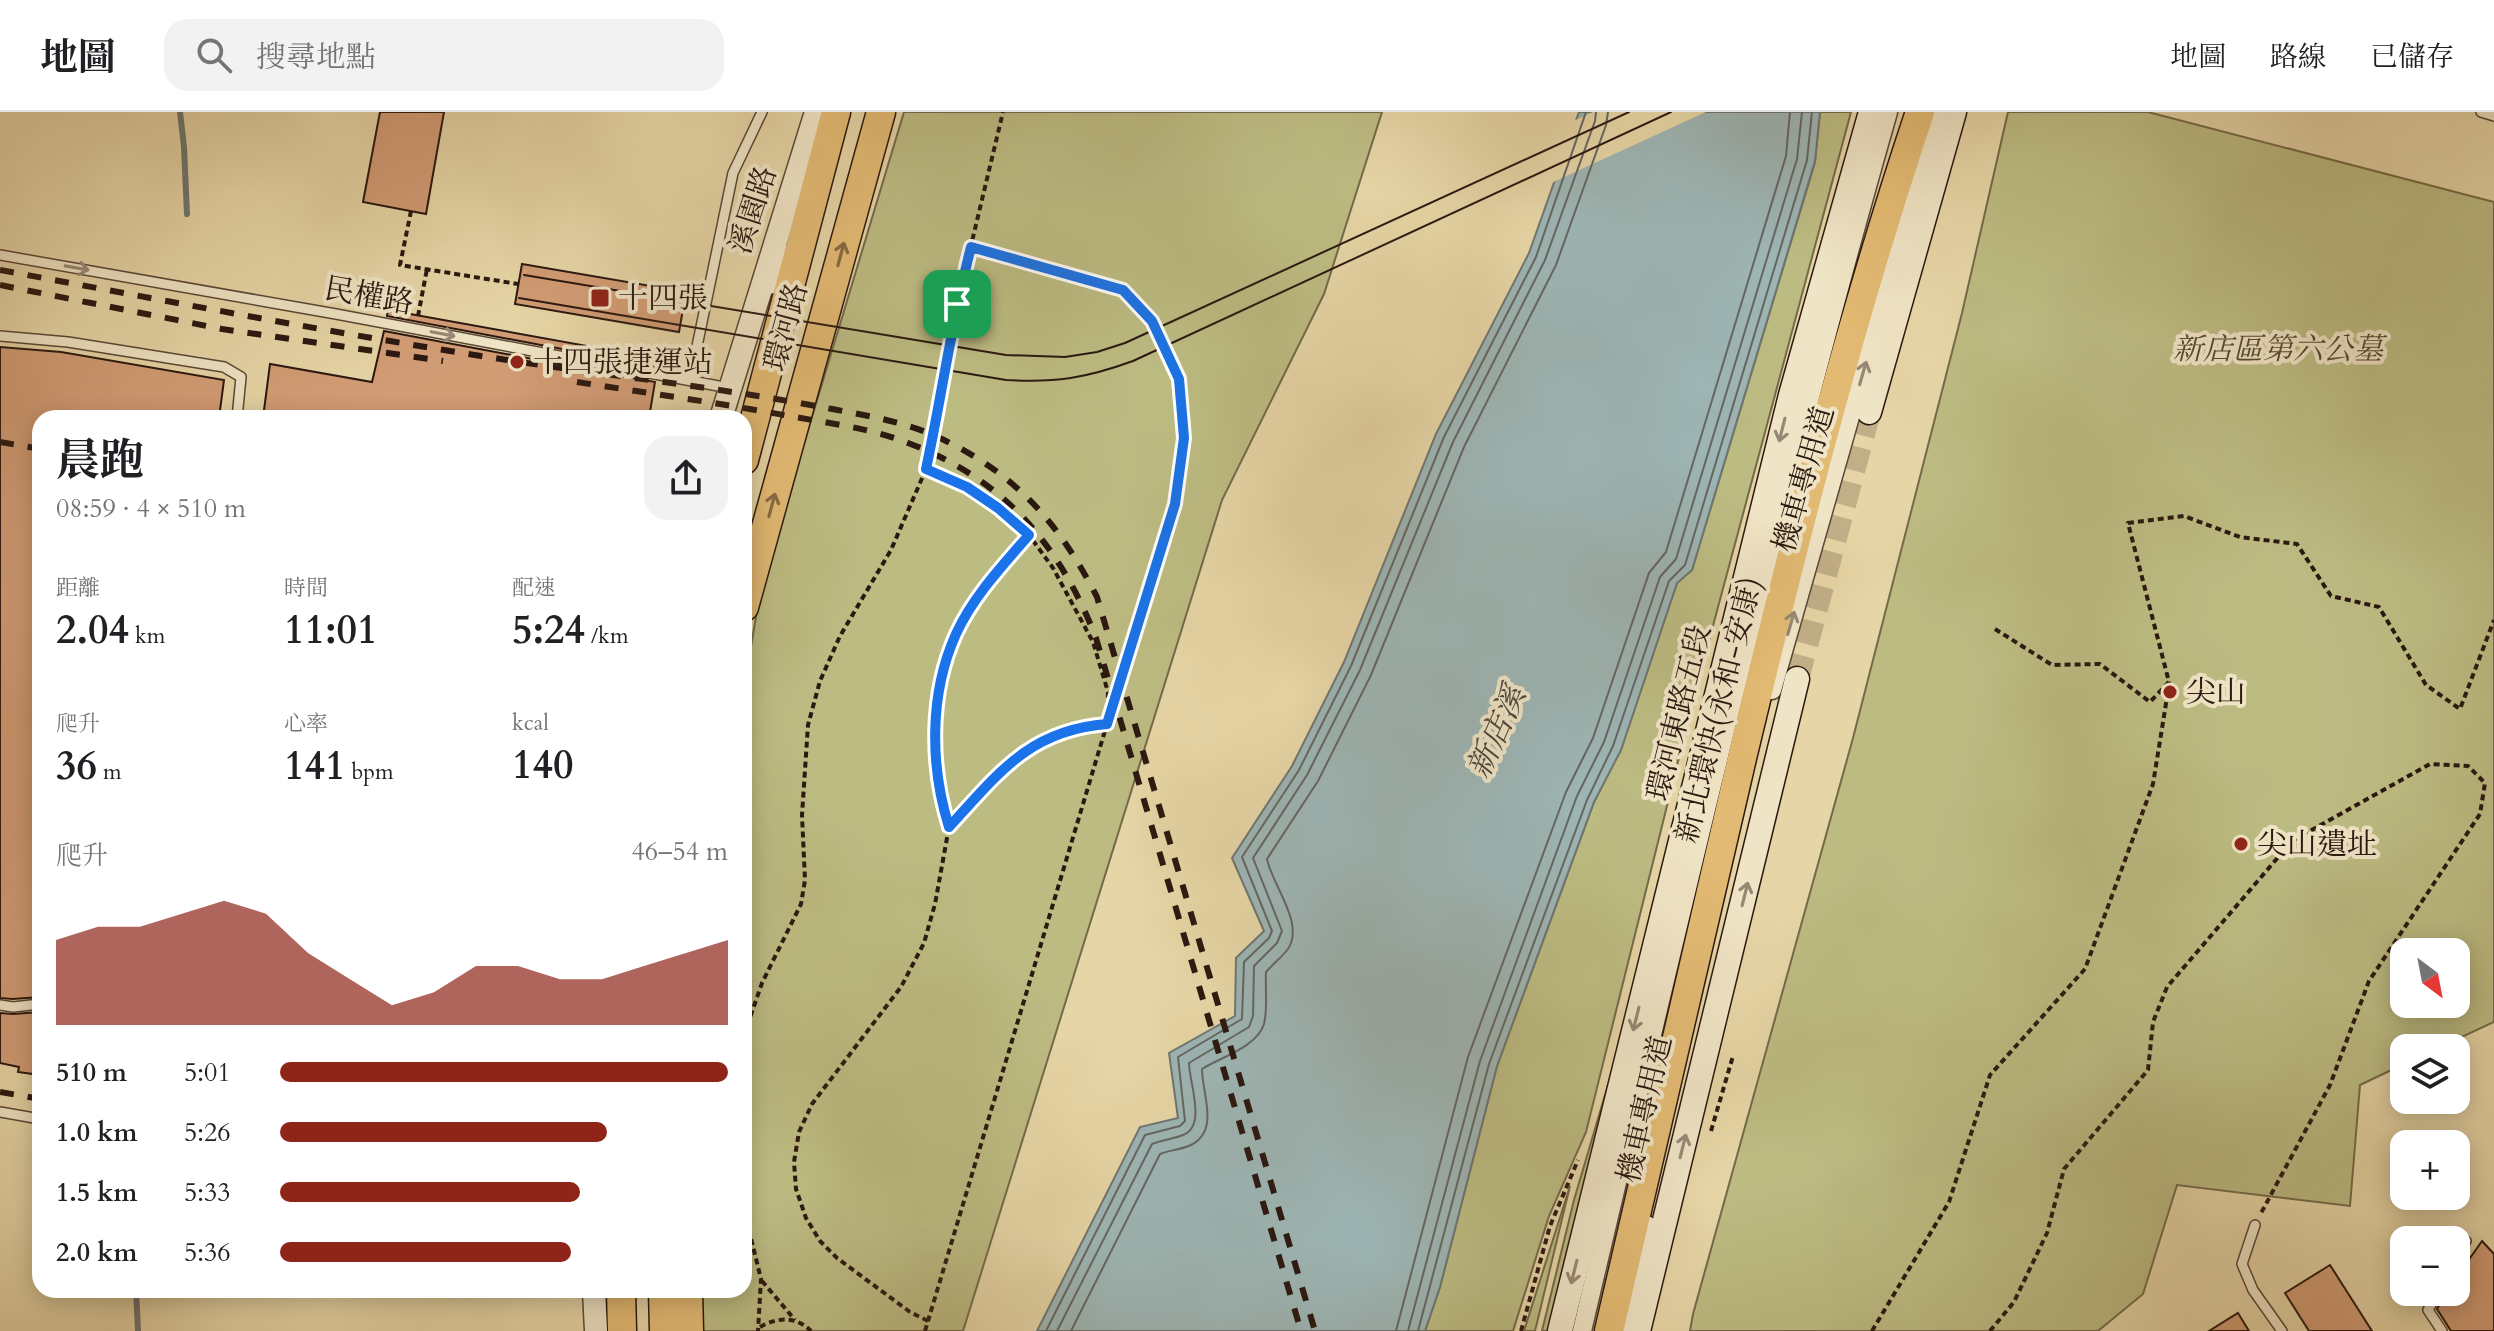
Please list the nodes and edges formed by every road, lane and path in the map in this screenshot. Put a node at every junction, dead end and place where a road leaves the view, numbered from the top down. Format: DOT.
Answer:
graph roads {
  1 [pos="762,112"];
  2 [pos="881,112"];
  3 [pos="1003,112"];
  4 [pos="1871,112"];
  5 [pos="1888,112"];
  6 [pos="1900,112"];
  7 [pos="1920,112"];
  8 [pos="1937,112"];
  9 [pos="1954,112"];
  10 [pos="2481,112"];
  11 [pos="2494,116"];
  12 [pos="828,117"];
  13 [pos="411,211"];
  14 [pos="794,229"];
  15 [pos="789,244"];
  16 [pos="971,247"];
  17 [pos="0,255"];
  18 [pos="427,269"];
  19 [pos="518,284"];
  20 [pos="418,316"];
  21 [pos="0,336"];
  22 [pos="690,380"];
  23 [pos="729,388"];
  24 [pos="238,410"];
  25 [pos="725,410"];
  26 [pos="726,410"];
  27 [pos="1869,412"];
  28 [pos="752,427"];
  29 [pos="926,469"];
  30 [pos="1029,535"];
  31 [pos="752,578"];
  32 [pos="2494,620"];
  33 [pos="1995,629"];
  34 [pos="1797,679"];
  35 [pos="2169,682"];
  36 [pos="1107,724"];
  37 [pos="949,827"];
  38 [pos="0,1005"];
  39 [pos="32,1005"];
  40 [pos="752,1012"];
  41 [pos="0,1112"];
  42 [pos="32,1118"];
  43 [pos="2255,1225"];
  44 [pos="752,1242"];
  45 [pos="761,1279"];
  46 [pos="594,1298"];
  47 [pos="621,1298"];
  48 [pos="663,1298"];
  49 [pos="688,1298"];
  50 [pos="2430,1306"];
  51 [pos="796,1320"];
  52 [pos="928,1321"];
  53 [pos="759,1329"];
  54 [pos="596,1331"];
  55 [pos="622,1331"];
  56 [pos="664,1331"];
  57 [pos="689,1331"];
  58 [pos="811,1331"];
  59 [pos="925,1331"];
  60 [pos="1560,1331"];
  61 [pos="1582,1331"];
  62 [pos="1597,1331"];
  63 [pos="1609,1331"];
  64 [pos="1624,1331"];
  65 [pos="1638,1331"];
  66 [pos="1872,1331"];
  67 [pos="1990,1331"];
  68 [pos="2282,1331"];
  69 [pos="2442,1331"];
  1 -- 22 [label="lane"];
  31 -- 2 [label="highway, 環河路, one-way"];
  3 -- 16 [label="path"];
  4 -- 60 [label="main road, 環河東路五段, one-way"];
  5 -- 61 [label="street, 機車專用道"];
  6 -- 62 [label="highway, 新北環快(永和-安康)"];
  7 -- 63 [label="highway, 新北環快(永和-安康)"];
  64 -- 8 [label="street, 機車專用道, one-way"];
  9 -- 27 [label="main road"];
  10 -- 11 [label="lane"];
  12 -- 14 [label="lane"];
  12 -- 23 [label="street, 溪園路"];
  12 -- 28 [label="highway, 環河路"];
  13 -- 18 [label="path"];
  15 -- 26 [label="lane"];
  16 -- 29 [label="path"];
  16 -- 36 [label="path"];
  17 -- 22 [label="lane, 民權路, one-way"];
  18 -- 19 [label="path"];
  18 -- 20 [label="path"];
  21 -- 24 [label="lane"];
  22 -- 23 [label="lane, 民權路"];
  23 -- 25 [label="street, 溪園路"];
  29 -- 30 [label="path"];
  29 -- 40 [label="path"];
  30 -- 36 [label="path"];
  30 -- 37 [label="path"];
  32 -- 35 [label="path"];
  33 -- 35 [label="path"];
  65 -- 34 [label="main road, one-way"];
  35 -- 66 [label="path"];
  36 -- 37 [label="path"];
  36 -- 52 [label="path"];
  37 -- 52 [label="path"];
  38 -- 39 [label="lane"];
  41 -- 42 [label="lane"];
  43 -- 67 [label="path"];
  43 -- 68 [label="lane"];
  44 -- 45 [label="path"];
  45 -- 51 [label="path"];
  45 -- 53 [label="path"];
  46 -- 54 [label="street"];
  47 -- 55 [label="highway"];
  48 -- 56 [label="highway"];
  49 -- 57 [label="highway"];
  50 -- 69 [label="lane"];
  51 -- 53 [label="path"];
  51 -- 58 [label="path"];
  52 -- 59 [label="path"];
}
